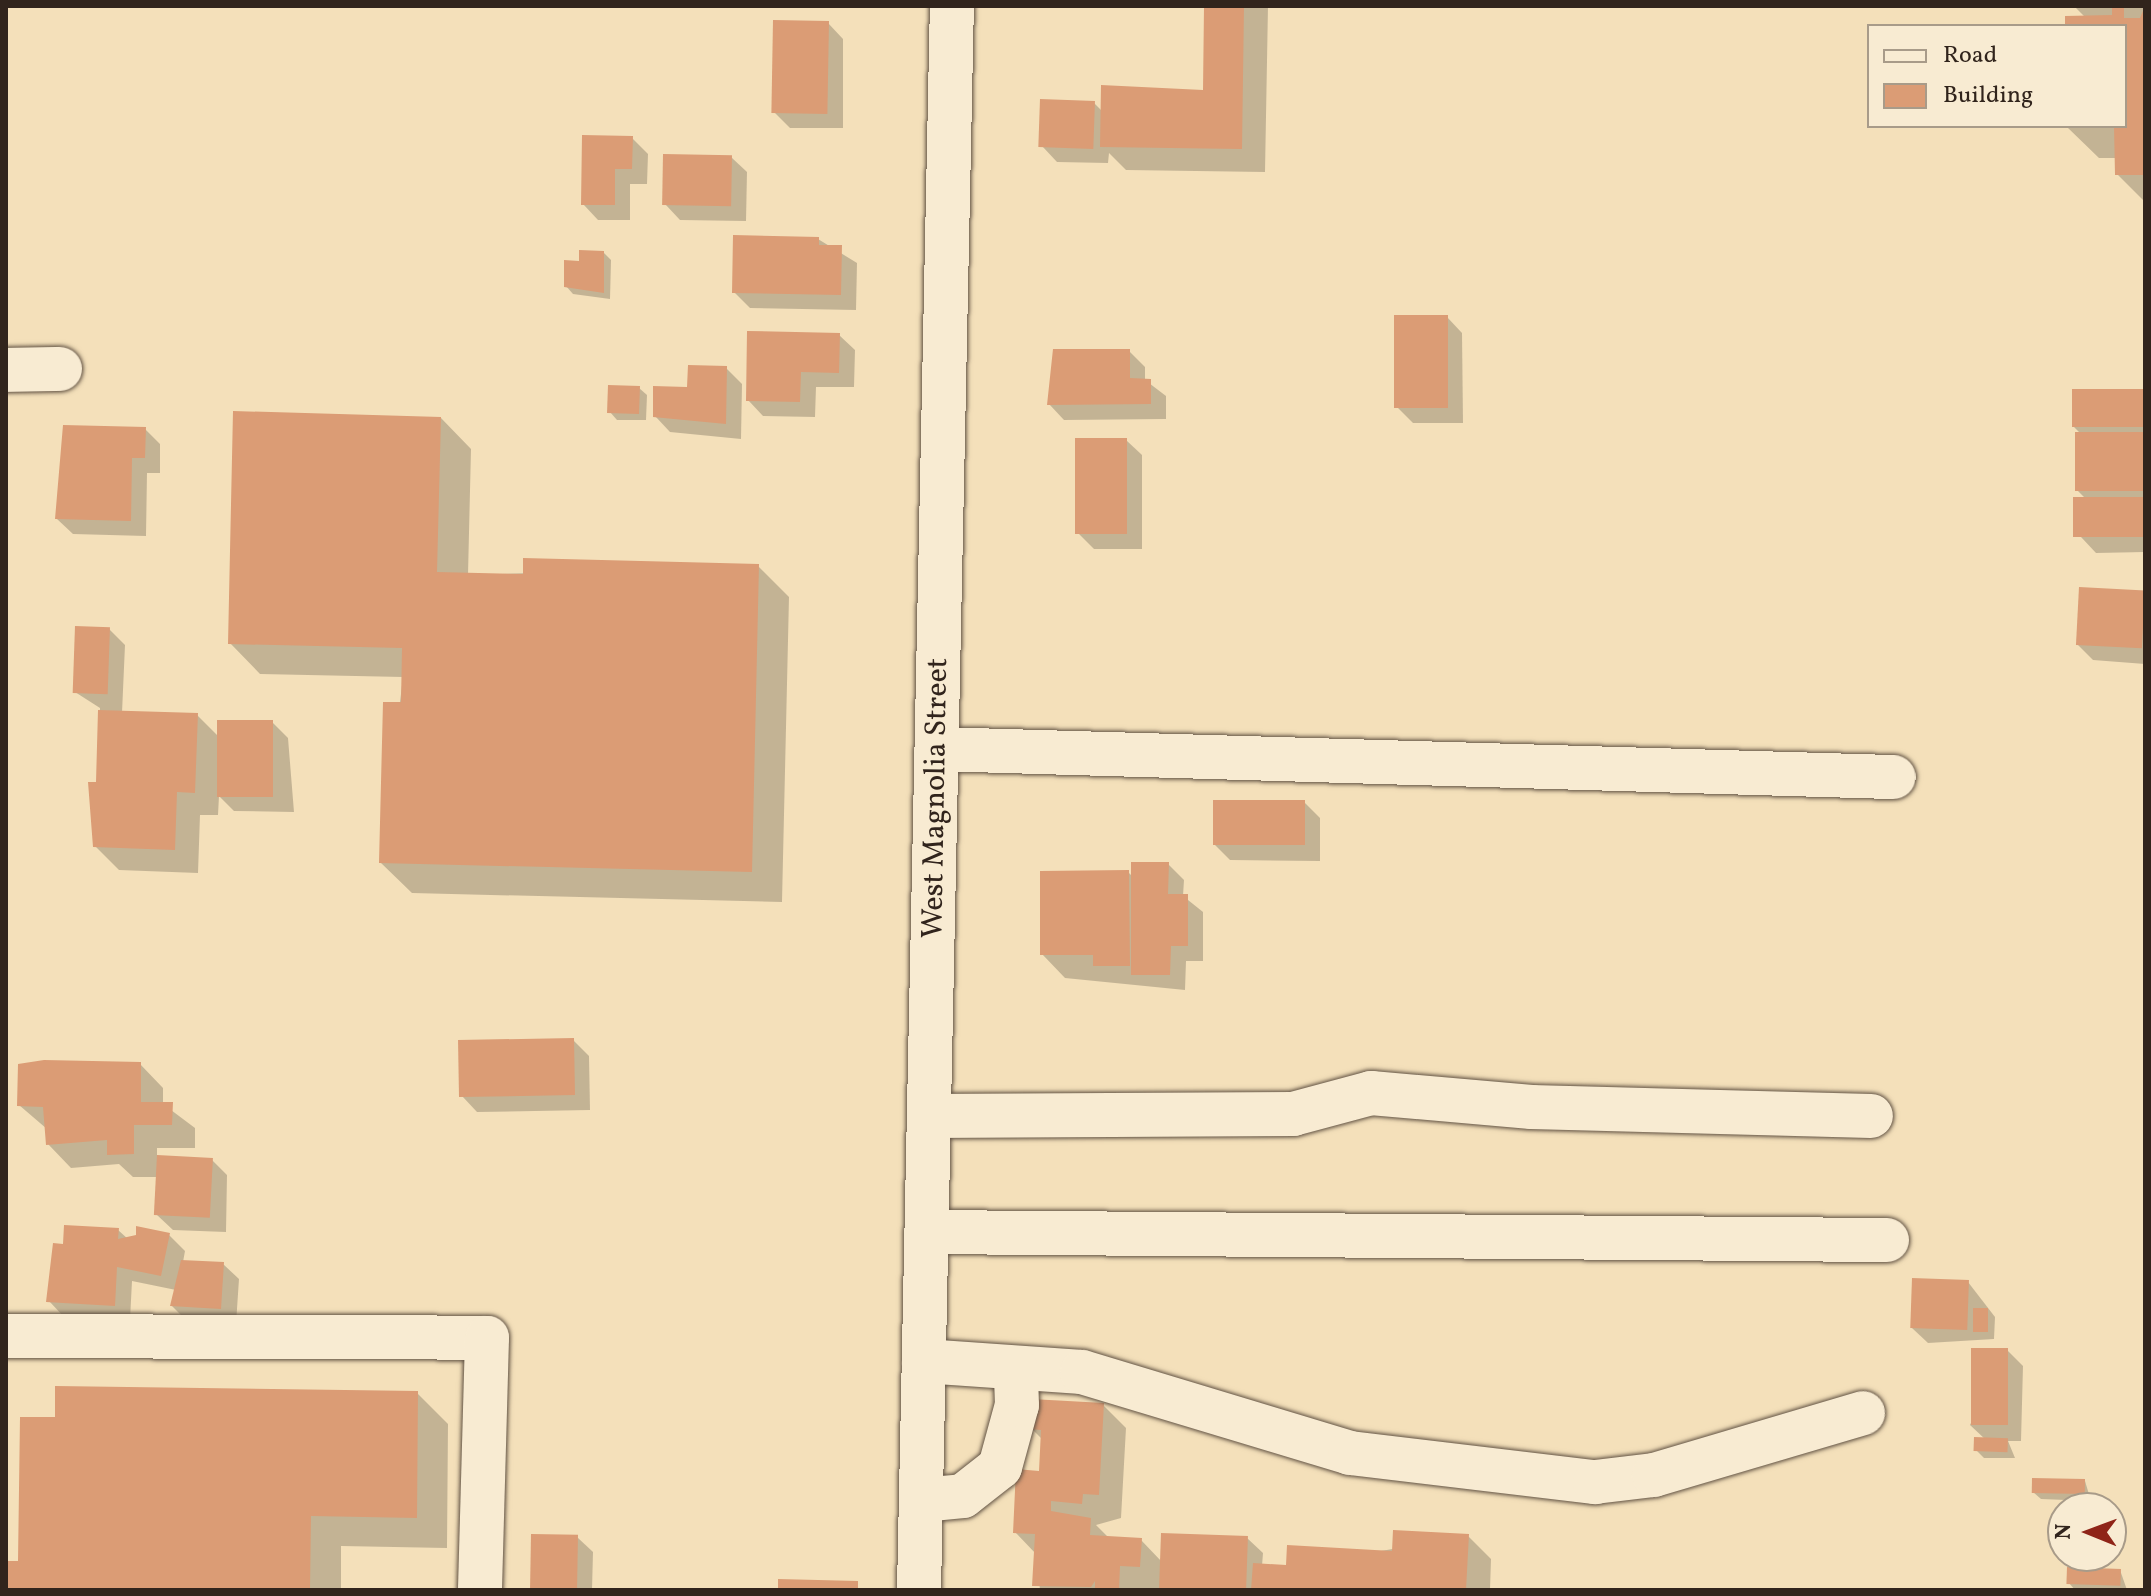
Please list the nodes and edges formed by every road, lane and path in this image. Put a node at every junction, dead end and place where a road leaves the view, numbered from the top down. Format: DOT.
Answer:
graph roads {
  1 [pos="952,6"];
  2 [pos="60,369"];
  3 [pos="6,370"];
  4 [pos="937,749"];
  5 [pos="1894,777"];
  6 [pos="929,1116"];
  7 [pos="1871,1116"];
  8 [pos="927,1232"];
  9 [pos="1887,1240"];
  10 [pos="6,1336"];
  11 [pos="924,1361"];
  12 [pos="1016,1368"];
  13 [pos="1863,1413"];
  14 [pos="921,1500"];
  15 [pos="480,1590"];
  16 [pos="919,1590"];
  1 -- 4 [label="street, West Magnolia Street"];
  2 -- 3 [label="street"];
  4 -- 5 [label="street"];
  4 -- 6 [label="street, West Magnolia Street"];
  6 -- 7 [label="street"];
  6 -- 8 [label="street, West Magnolia Street"];
  8 -- 9 [label="street"];
  8 -- 11 [label="street, West Magnolia Street"];
  10 -- 15 [label="street"];
  11 -- 12 [label="street"];
  11 -- 14 [label="street, West Magnolia Street"];
  12 -- 13 [label="street"];
  12 -- 14 [label="street"];
  14 -- 16 [label="street, West Magnolia Street"];
}
